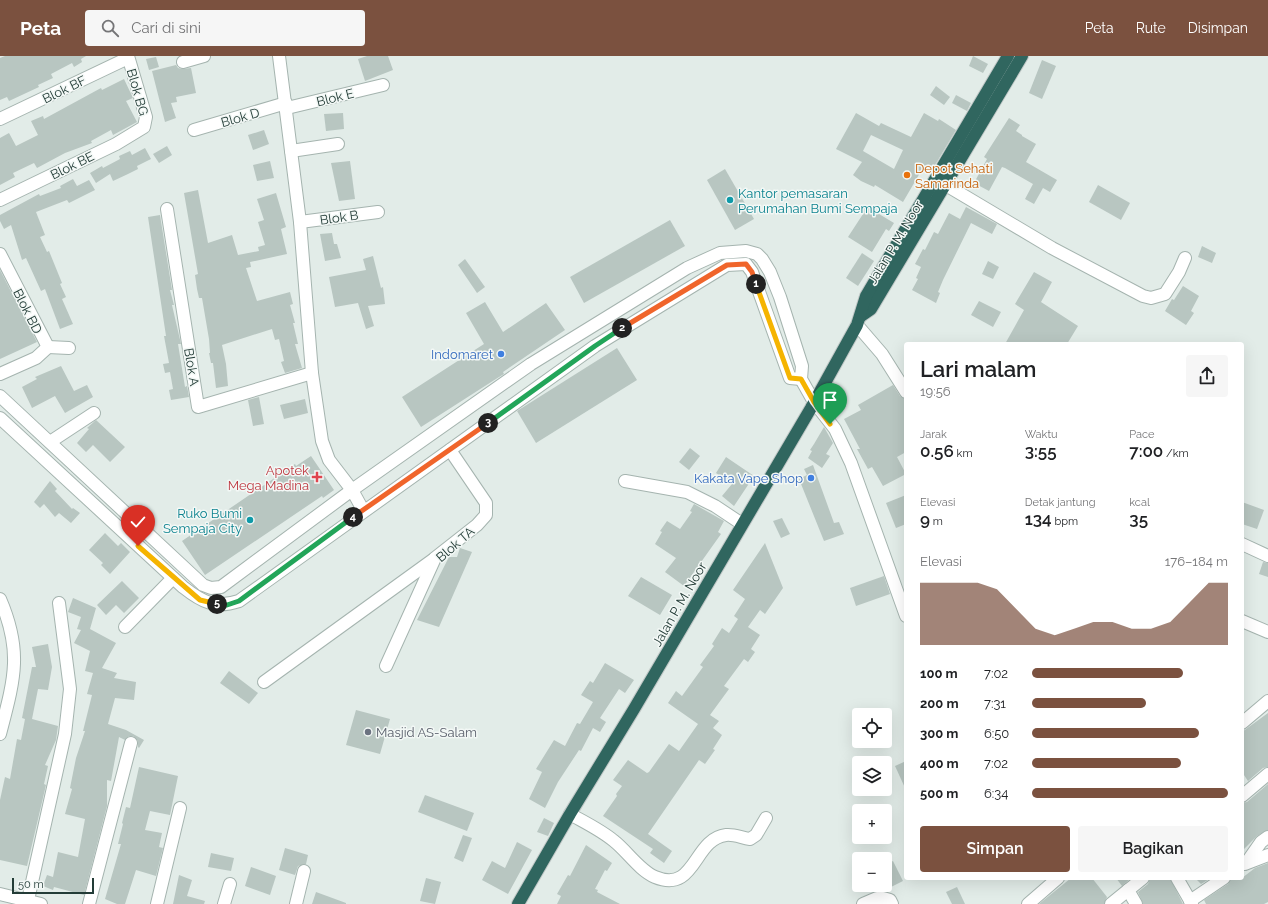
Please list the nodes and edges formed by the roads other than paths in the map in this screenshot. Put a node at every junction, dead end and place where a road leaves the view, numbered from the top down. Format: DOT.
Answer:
graph roads {
  1 [pos="204,56"];
  2 [pos="279,56"];
  3 [pos="1008,56"];
  4 [pos="1022,56"];
  5 [pos="128,57"];
  6 [pos="183,62"];
  7 [pos="383,85"];
  8 [pos="286,106"];
  9 [pos="0,119"];
  10 [pos="144,127"];
  11 [pos="194,130"];
  12 [pos="338,144"];
  13 [pos="291,151"];
  14 [pos="955,158"];
  15 [pos="946,185"];
  16 [pos="0,200"];
  17 [pos="167,209"];
  18 [pos="378,212"];
  19 [pos="300,222"];
  20 [pos="746,251"];
  21 [pos="0,254"];
  22 [pos="1185,258"];
  23 [pos="746,264"];
  24 [pos="858,320"];
  25 [pos="48,347"];
  26 [pos="69,348"];
  27 [pos="312,373"];
  28 [pos="0,374"];
  29 [pos="801,379"];
  30 [pos="904,389"];
  31 [pos="0,396"];
  32 [pos="814,402"];
  33 [pos="94,413"];
  34 [pos="0,418"];
  35 [pos="50,442"];
  36 [pos="450,450"];
  37 [pos="625,481"];
  38 [pos="352,490"];
  39 [pos="364,510"];
  40 [pos="742,524"];
  41 [pos="1244,545"];
  42 [pos="1268,556"];
  43 [pos="435,558"];
  44 [pos="173,578"];
  45 [pos="0,599"];
  46 [pos="59,603"];
  47 [pos="904,610"];
  48 [pos="1244,622"];
  49 [pos="125,627"];
  50 [pos="1268,632"];
  51 [pos="386,666"];
  52 [pos="264,682"];
  53 [pos="1268,701"];
  54 [pos="1244,721"];
  55 [pos="0,734"];
  56 [pos="131,743"];
  57 [pos="1268,774"];
  58 [pos="1244,794"];
  59 [pos="180,808"];
  60 [pos="570,814"];
  61 [pos="766,818"];
  62 [pos="1268,837"];
  63 [pos="1268,855"];
  64 [pos="1245,864"];
  65 [pos="304,871"];
  66 [pos="1056,880"];
  67 [pos="1140,880"];
  68 [pos="1178,880"];
  69 [pos="1221,880"];
  70 [pos="230,884"];
  71 [pos="1128,890"];
  72 [pos="0,894"];
  73 [pos="28,900"];
  74 [pos="1191,902"];
  75 [pos="41,904"];
  76 [pos="89,904"];
  77 [pos="157,904"];
  78 [pos="224,904"];
  79 [pos="296,904"];
  80 [pos="518,904"];
  81 [pos="863,904"];
  82 [pos="892,904"];
  83 [pos="1028,904"];
  84 [pos="1112,904"];
  85 [pos="1136,904"];
  1 -- 6 [label="street"];
  2 -- 8 [label="street"];
  3 -- 14 [label="highway, Jalan P. M. Noor"];
  4 -- 14 [label="highway, Jalan P. M. Noor"];
  5 -- 9 [label="street, Blok BF"];
  5 -- 10 [label="street, Blok BG"];
  7 -- 8 [label="street, Blok E"];
  8 -- 11 [label="street, Blok D"];
  8 -- 13 [label="street"];
  10 -- 16 [label="street, Blok BE"];
  12 -- 13 [label="street"];
  13 -- 19 [label="street"];
  14 -- 15 [label="highway, Jalan P. M. Noor"];
  14 -- 24 [label="highway, Jalan P. M. Noor"];
  15 -- 22 [label="street"];
  15 -- 24 [label="highway, Jalan P. M. Noor"];
  17 -- 27 [label="street, Blok A"];
  18 -- 19 [label="street, Blok B"];
  19 -- 27 [label="street"];
  20 -- 23 [label="street"];
  20 -- 29 [label="street"];
  20 -- 38 [label="street"];
  21 -- 25 [label="street, Blok BD"];
  23 -- 29 [label="street"];
  23 -- 36 [label="street"];
  24 -- 30 [label="street"];
  24 -- 32 [label="highway, Jalan P. M. Noor"];
  25 -- 26 [label="street"];
  25 -- 28 [label="street"];
  27 -- 38 [label="street"];
  29 -- 32 [label="street"];
  31 -- 35 [label="street"];
  32 -- 40 [label="highway, Jalan P. M. Noor"];
  32 -- 47 [label="street"];
  33 -- 35 [label="street"];
  34 -- 44 [label="street"];
  35 -- 38 [label="street"];
  36 -- 39 [label="street"];
  36 -- 43 [label="street, Blok TA"];
  37 -- 40 [label="street"];
  38 -- 39 [label="street"];
  39 -- 44 [label="street"];
  40 -- 60 [label="highway, Jalan P. M. Noor"];
  41 -- 42 [label="street"];
  43 -- 51 [label="street, Blok TA"];
  43 -- 52 [label="street"];
  44 -- 49 [label="street"];
  45 -- 55 [label="street"];
  46 -- 73 [label="street"];
  48 -- 50 [label="street"];
  53 -- 54 [label="street"];
  56 -- 76 [label="street"];
  57 -- 58 [label="street"];
  59 -- 77 [label="street"];
  60 -- 61 [label="street"];
  60 -- 80 [label="highway, Jalan P. M. Noor"];
  62 -- 64 [label="street"];
  63 -- 64 [label="street"];
  65 -- 79 [label="street"];
  66 -- 83 [label="street"];
  67 -- 71 [label="street"];
  68 -- 74 [label="street"];
  69 -- 74 [label="street"];
  70 -- 78 [label="street"];
  71 -- 84 [label="street"];
  71 -- 85 [label="street"];
  72 -- 73 [label="street"];
  73 -- 75 [label="street"];
  81 -- 82 [label="street"];
}
